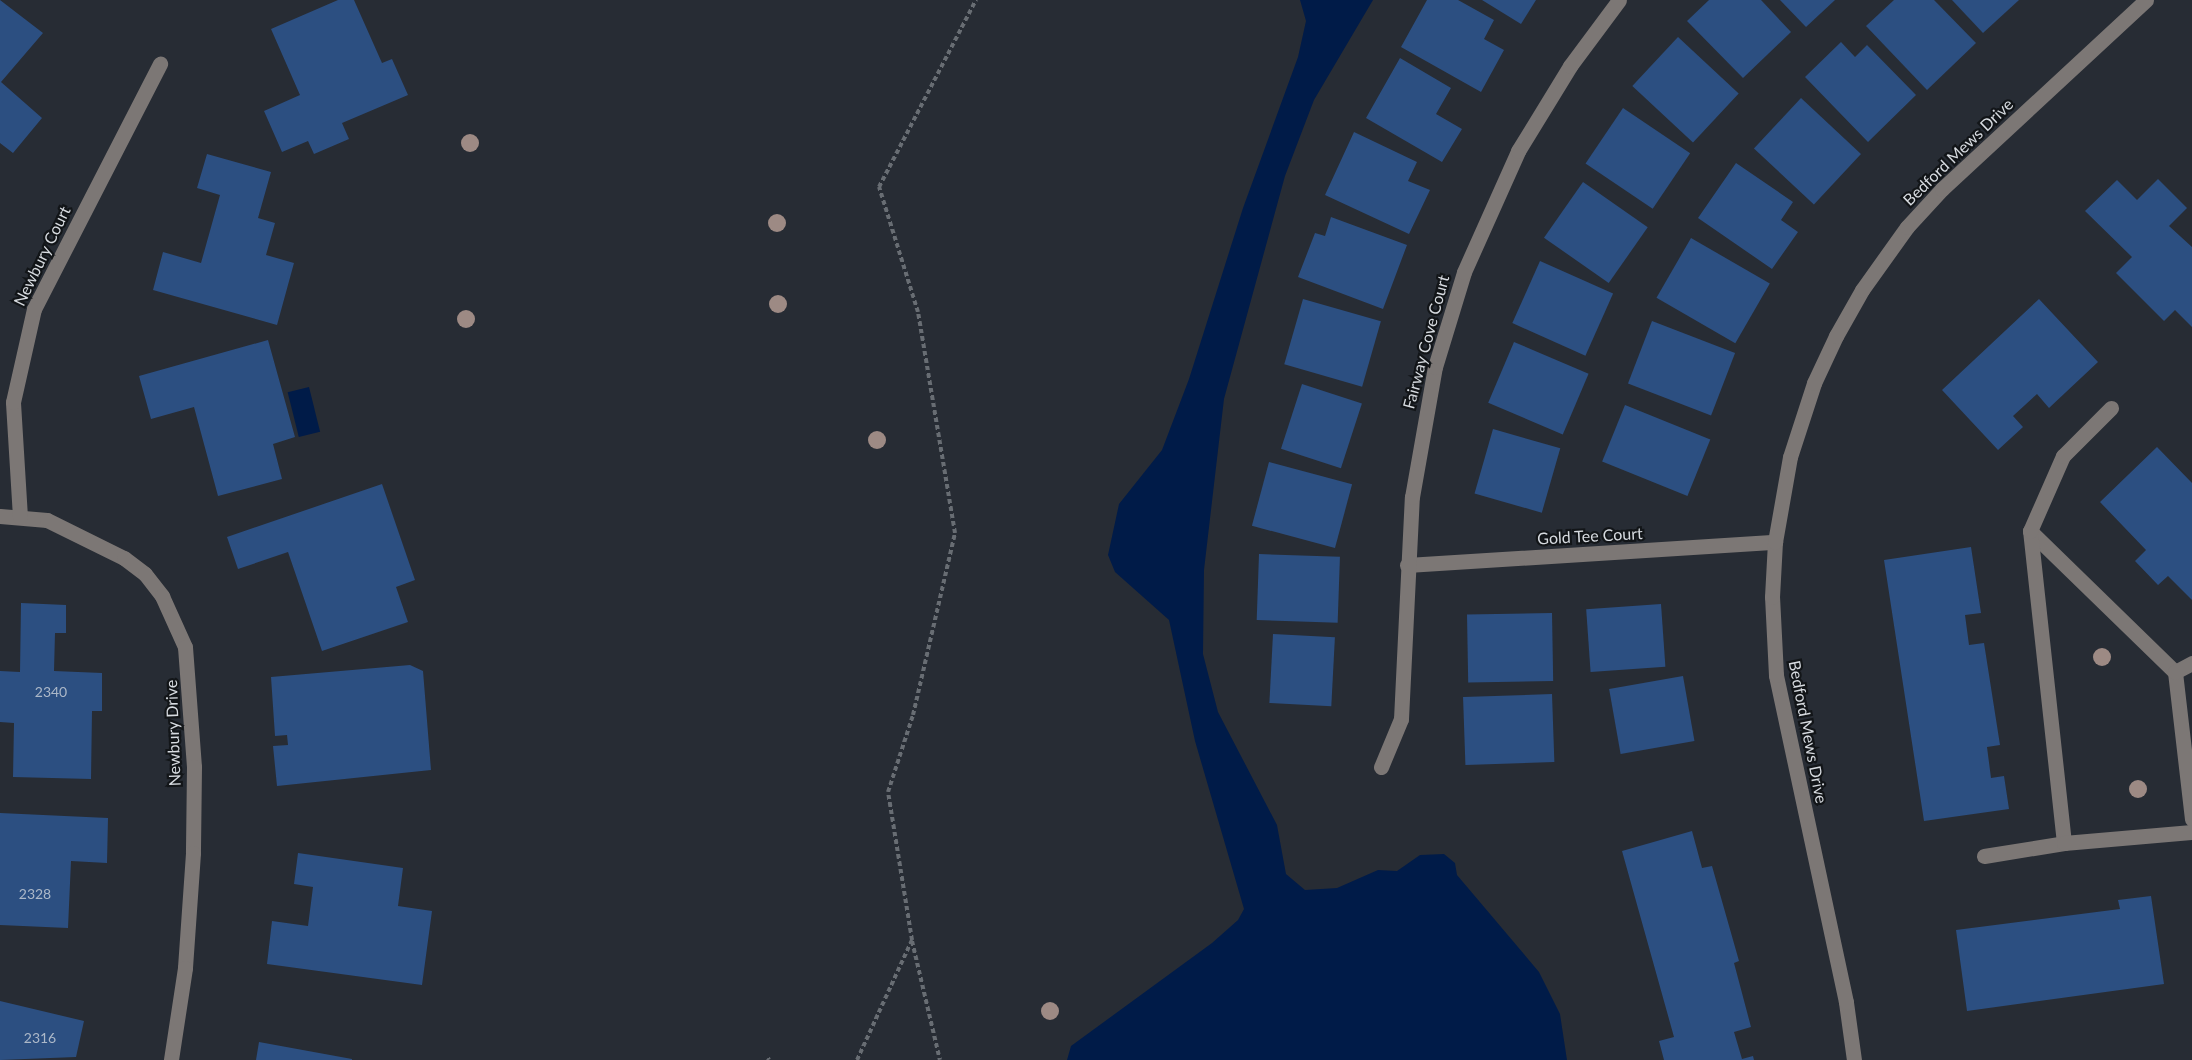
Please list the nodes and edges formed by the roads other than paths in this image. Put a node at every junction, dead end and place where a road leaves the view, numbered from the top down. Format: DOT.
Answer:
graph roads {
  1 [pos="1619,0"];
  2 [pos="2146,0"];
  3 [pos="160,64"];
  4 [pos="2111,408"];
  5 [pos="0,516"];
  6 [pos="20,517"];
  7 [pos="2030,531"];
  8 [pos="1775,542"];
  9 [pos="1407,565"];
  10 [pos="2192,663"];
  11 [pos="2175,672"];
  12 [pos="1381,767"];
  13 [pos="2192,819"];
  14 [pos="2192,832"];
  15 [pos="2064,843"];
  16 [pos="1984,856"];
  17 [pos="171,1060"];
  18 [pos="1854,1060"];
  1 -- 9 [label="street, Fairway Cove Court"];
  2 -- 8 [label="street, Bedford Mews Drive"];
  3 -- 6 [label="street, Newbury Court"];
  4 -- 7 [label="street"];
  5 -- 6 [label="street, Newbury Drive"];
  6 -- 17 [label="street, Newbury Drive"];
  7 -- 11 [label="street"];
  7 -- 15 [label="street"];
  8 -- 9 [label="street, Gold Tee Court"];
  8 -- 18 [label="street, Bedford Mews Drive"];
  9 -- 12 [label="street, Fairway Cove Court"];
  10 -- 11 [label="street"];
  11 -- 13 [label="street"];
  14 -- 15 [label="street"];
  15 -- 16 [label="street"];
}
